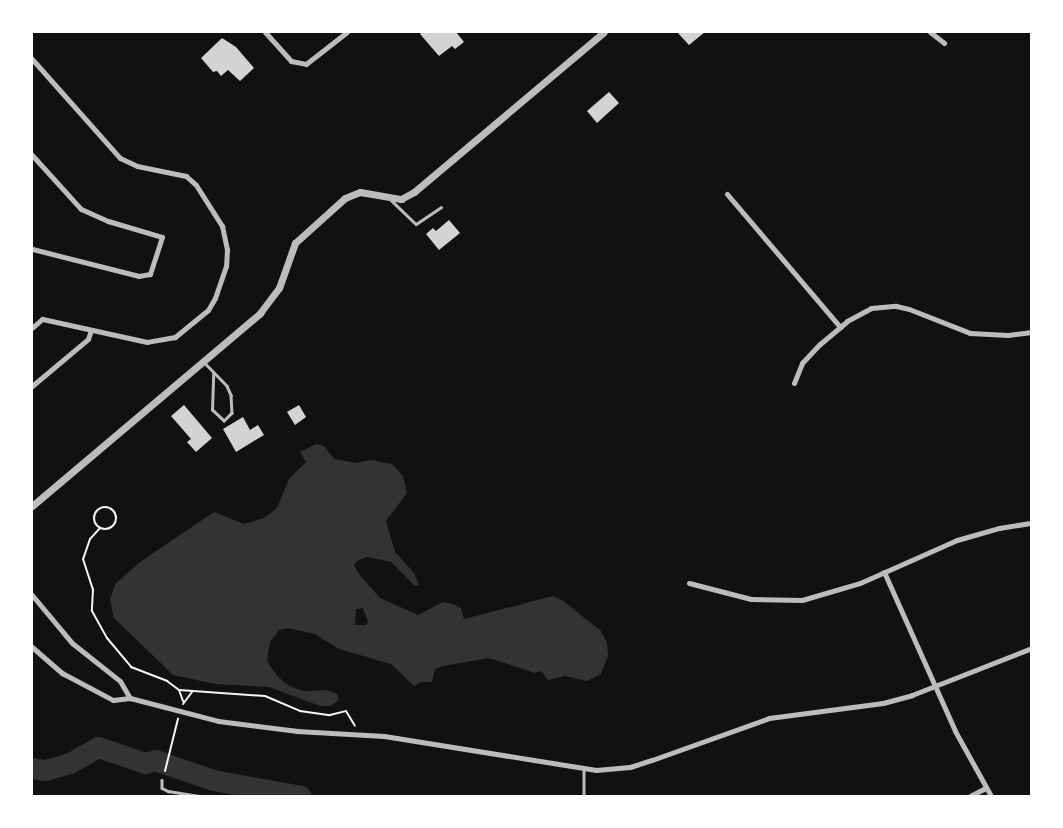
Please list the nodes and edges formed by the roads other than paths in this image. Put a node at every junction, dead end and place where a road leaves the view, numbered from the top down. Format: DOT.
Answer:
graph roads {
  1 [pos="265,32"];
  2 [pos="347,32"];
  3 [pos="604,32"];
  4 [pos="930,32"];
  5 [pos="944,43"];
  6 [pos="32,59"];
  7 [pos="32,155"];
  8 [pos="727,194"];
  9 [pos="390,199"];
  10 [pos="441,207"];
  11 [pos="32,249"];
  12 [pos="841,327"];
  13 [pos="32,328"];
  14 [pos="91,330"];
  15 [pos="1031,332"];
  16 [pos="203,360"];
  17 [pos="213,373"];
  18 [pos="794,383"];
  19 [pos="32,386"];
  20 [pos="32,506"];
  21 [pos="1031,523"];
  22 [pos="884,572"];
  23 [pos="689,583"];
  24 [pos="32,596"];
  25 [pos="32,647"];
  26 [pos="1031,648"];
  27 [pos="934,686"];
  28 [pos="130,698"];
  29 [pos="584,769"];
  30 [pos="162,780"];
  31 [pos="986,788"];
  32 [pos="201,796"];
  33 [pos="584,796"];
  34 [pos="970,796"];
  35 [pos="991,796"];
  1 -- 2 [label="street"];
  3 -- 9 [label="street"];
  4 -- 5 [label="street"];
  6 -- 14 [label="street"];
  7 -- 11 [label="street"];
  8 -- 12 [label="street"];
  9 -- 10 [label="lane"];
  9 -- 16 [label="street"];
  12 -- 15 [label="street"];
  12 -- 18 [label="street"];
  13 -- 14 [label="street"];
  14 -- 19 [label="street"];
  16 -- 17 [label="lane"];
  16 -- 20 [label="street"];
  17 -- 17 [label="lane"];
  21 -- 22 [label="street"];
  22 -- 23 [label="street"];
  22 -- 27 [label="street"];
  24 -- 28 [label="street"];
  25 -- 28 [label="street"];
  26 -- 27 [label="street"];
  27 -- 29 [label="street"];
  27 -- 31 [label="street"];
  28 -- 29 [label="street"];
  29 -- 33 [label="lane"];
  30 -- 32 [label="lane"];
  31 -- 34 [label="street"];
  31 -- 35 [label="street"];
}
